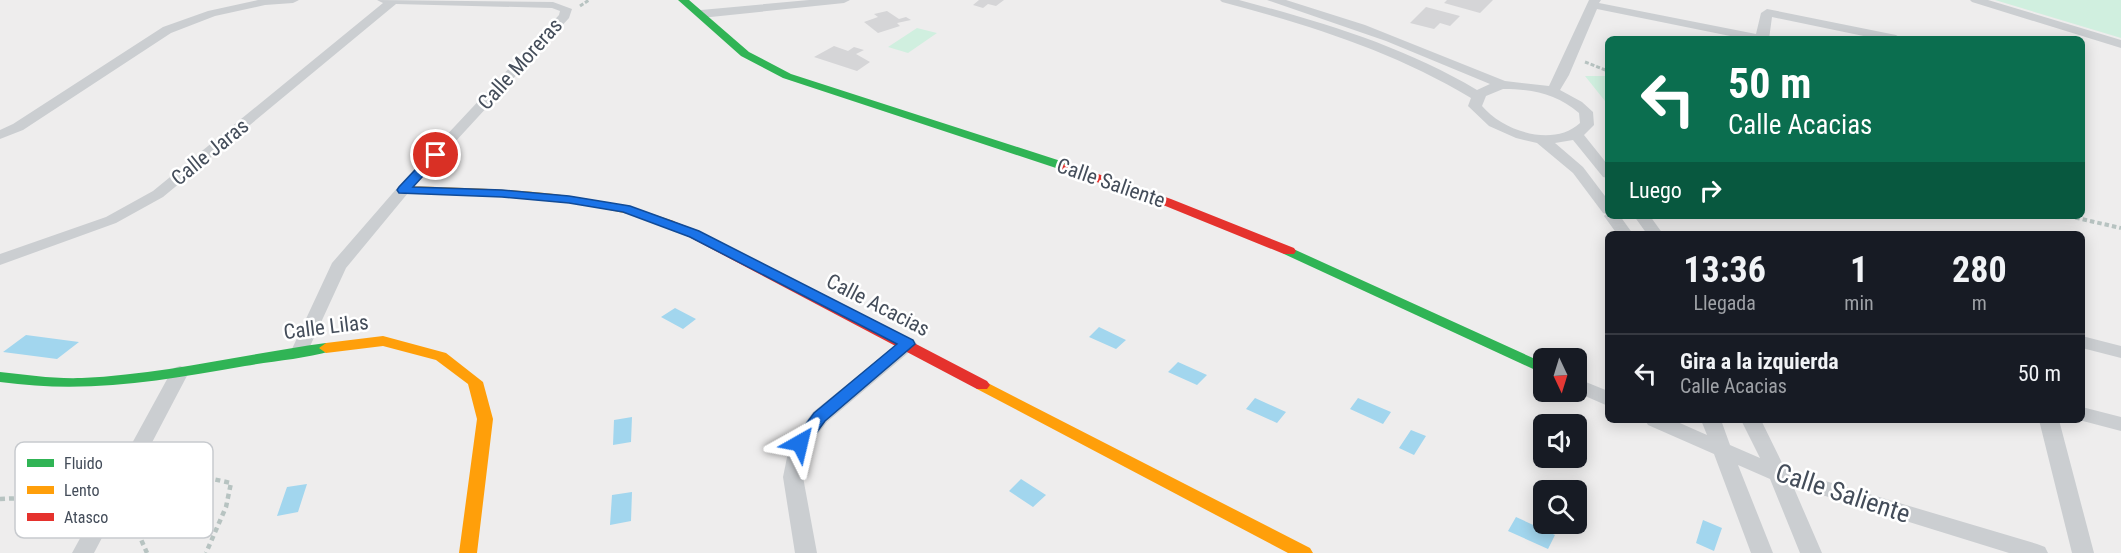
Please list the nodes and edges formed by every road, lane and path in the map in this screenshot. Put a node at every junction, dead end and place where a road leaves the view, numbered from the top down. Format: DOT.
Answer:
graph roads {
  1 [pos="293,0"];
  2 [pos="383,0"];
  3 [pos="394,0"];
  4 [pos="683,0"];
  5 [pos="844,0"];
  6 [pos="1226,0"];
  7 [pos="1273,0"];
  8 [pos="1769,0"];
  9 [pos="1976,0"];
  10 [pos="1593,2"];
  11 [pos="1767,13"];
  12 [pos="701,14"];
  13 [pos="1855,35"];
  14 [pos="1748,36"];
  15 [pos="1763,36"];
  16 [pos="2121,44"];
  17 [pos="1571,56"];
  18 [pos="1605,70"];
  19 [pos="1503,85"];
  20 [pos="1552,91"];
  21 [pos="1477,96"];
  22 [pos="1576,134"];
  23 [pos="0,135"];
  24 [pos="1540,138"];
  25 [pos="1605,170"];
  26 [pos="403,190"];
  27 [pos="1605,206"];
  28 [pos="2081,219"];
  29 [pos="2121,228"];
  30 [pos="0,260"];
  31 [pos="2085,343"];
  32 [pos="908,344"];
  33 [pos="300,351"];
  34 [pos="2121,352"];
  35 [pos="1533,364"];
  36 [pos="180,372"];
  37 [pos="0,377"];
  38 [pos="1587,389"];
  39 [pos="1605,398"];
  40 [pos="2085,415"];
  41 [pos="1662,423"];
  42 [pos="1713,423"];
  43 [pos="1752,423"];
  44 [pos="2050,423"];
  45 [pos="2121,424"];
  46 [pos="142,442"];
  47 [pos="1725,450"];
  48 [pos="1778,474"];
  49 [pos="213,476"];
  50 [pos="15,498"];
  51 [pos="0,499"];
  52 [pos="213,537"];
  53 [pos="91,538"];
  54 [pos="140,538"];
  55 [pos="213,538"];
  56 [pos="1276,547"];
  57 [pos="83,553"];
  58 [pos="147,553"];
  59 [pos="206,553"];
  60 [pos="468,553"];
  61 [pos="806,553"];
  62 [pos="1304,553"];
  63 [pos="1762,553"];
  64 [pos="1811,553"];
  65 [pos="2037,553"];
  66 [pos="2083,553"];
  1 -- 23 [label="street"];
  2 -- 3 [label="street, Calle Moreras"];
  3 -- 26 [label="street, Calle Moreras"];
  3 -- 30 [label="street, Calle Jaras"];
  4 -- 12 [label="street, Calle Saliente"];
  5 -- 12 [label="street"];
  6 -- 21 [label="street"];
  7 -- 19 [label="street"];
  8 -- 11 [label="street"];
  9 -- 16 [label="street"];
  10 -- 14 [label="street"];
  10 -- 17 [label="street"];
  11 -- 13 [label="street"];
  11 -- 15 [label="street"];
  12 -- 35 [label="street, Calle Saliente"];
  17 -- 18 [label="path"];
  17 -- 20 [label="street"];
  19 -- 20 [label="street"];
  19 -- 21 [label="street"];
  20 -- 22 [label="street"];
  21 -- 24 [label="street"];
  22 -- 24 [label="street"];
  22 -- 25 [label="street"];
  24 -- 27 [label="street"];
  26 -- 32 [label="street, Calle Acacias"];
  26 -- 33 [label="street, Calle Moreras"];
  28 -- 29 [label="path"];
  31 -- 34 [label="street"];
  32 -- 56 [label="street, Calle Acacias"];
  32 -- 61 [label="street"];
  33 -- 36 [label="street, Calle Lilas"];
  33 -- 60 [label="street, Calle Lilas"];
  36 -- 37 [label="street, Calle Lilas"];
  36 -- 46 [label="street"];
  38 -- 39 [label="street"];
  40 -- 45 [label="street"];
  41 -- 47 [label="street, Calle Saliente"];
  42 -- 47 [label="street"];
  43 -- 48 [label="street"];
  44 -- 66 [label="street"];
  47 -- 48 [label="street, Calle Saliente"];
  47 -- 63 [label="street"];
  48 -- 64 [label="street"];
  48 -- 65 [label="street, Calle Saliente"];
  49 -- 52 [label="path"];
  50 -- 51 [label="path"];
  53 -- 57 [label="street"];
  54 -- 58 [label="path"];
  55 -- 59 [label="path"];
  56 -- 62 [label="street, Calle Acacias"];
}
